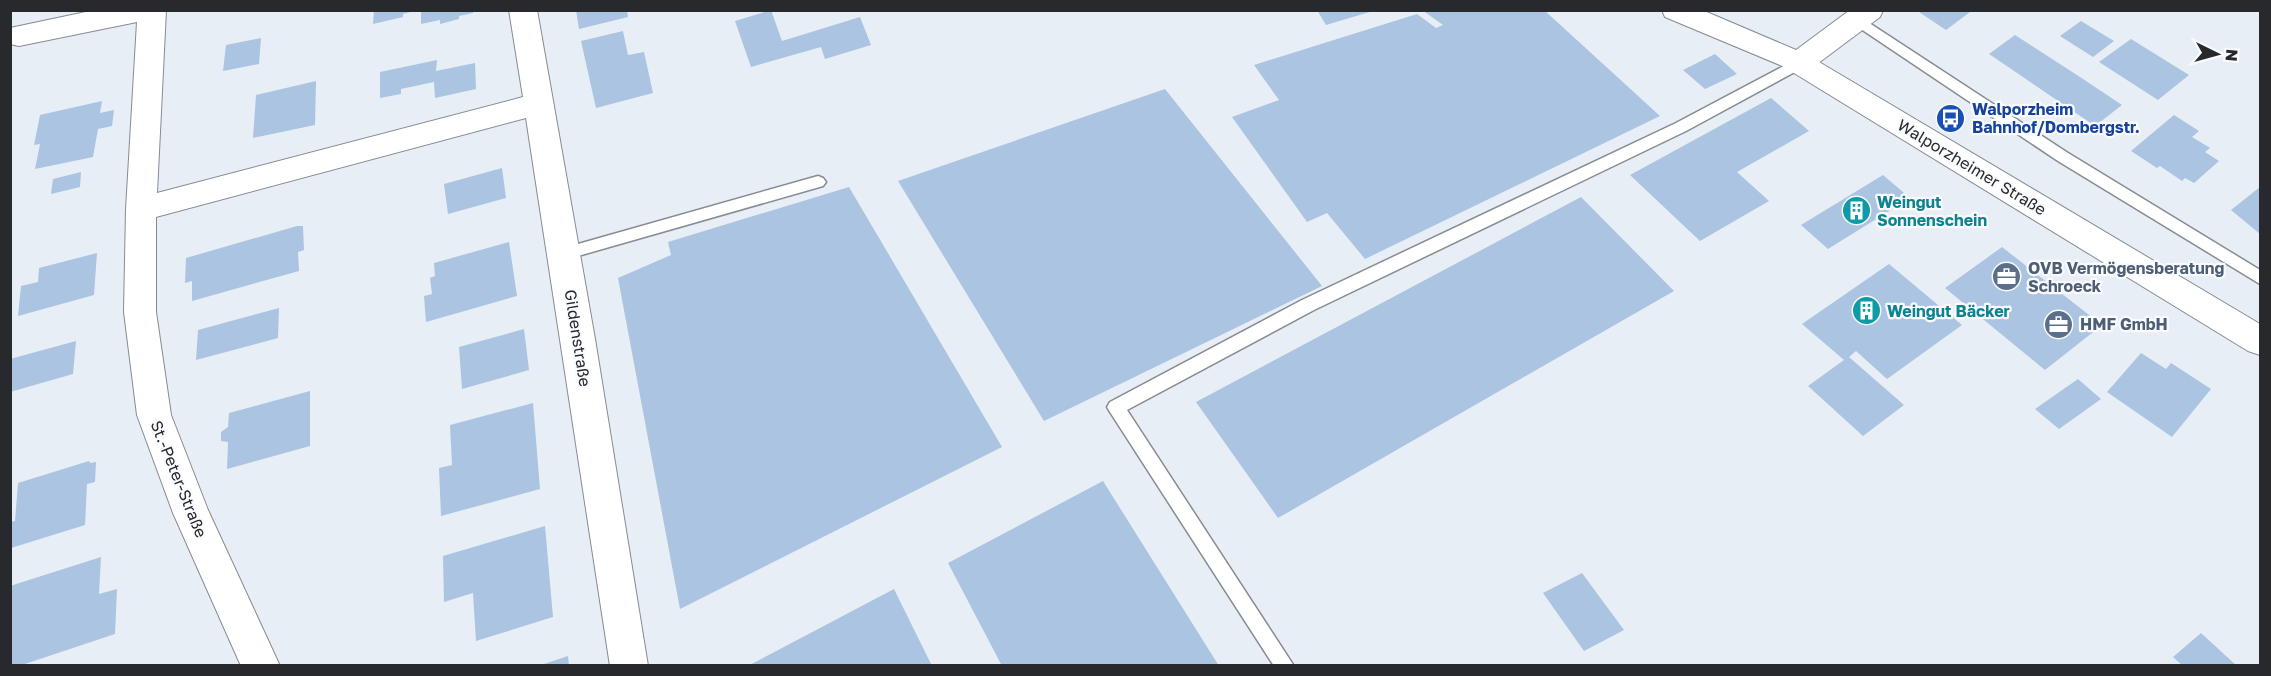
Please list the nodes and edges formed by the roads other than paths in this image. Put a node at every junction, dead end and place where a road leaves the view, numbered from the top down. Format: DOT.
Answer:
graph roads {
  1 [pos="146,10"];
  2 [pos="152,10"];
  3 [pos="523,10"];
  4 [pos="1675,10"];
  5 [pos="1864,15"];
  6 [pos="19,36"];
  7 [pos="1799,63"];
  8 [pos="537,104"];
  9 [pos="818,182"];
  10 [pos="141,209"];
  11 [pos="564,254"];
  12 [pos="2260,278"];
  13 [pos="2260,341"];
  14 [pos="261,666"];
  15 [pos="629,666"];
  16 [pos="1285,666"];
  1 -- 6 [label="street"];
  2 -- 10 [label="street, St.-Peter-Straße"];
  3 -- 8 [label="street, Gildenstraße"];
  4 -- 7 [label="street, Walporzheimer Straße"];
  5 -- 7 [label="street"];
  5 -- 12 [label="lane"];
  7 -- 13 [label="street, Walporzheimer Straße"];
  7 -- 16 [label="lane"];
  8 -- 10 [label="street"];
  8 -- 11 [label="street, Gildenstraße"];
  9 -- 11 [label="lane"];
  10 -- 14 [label="street, St.-Peter-Straße"];
  11 -- 15 [label="street, Gildenstraße"];
}
